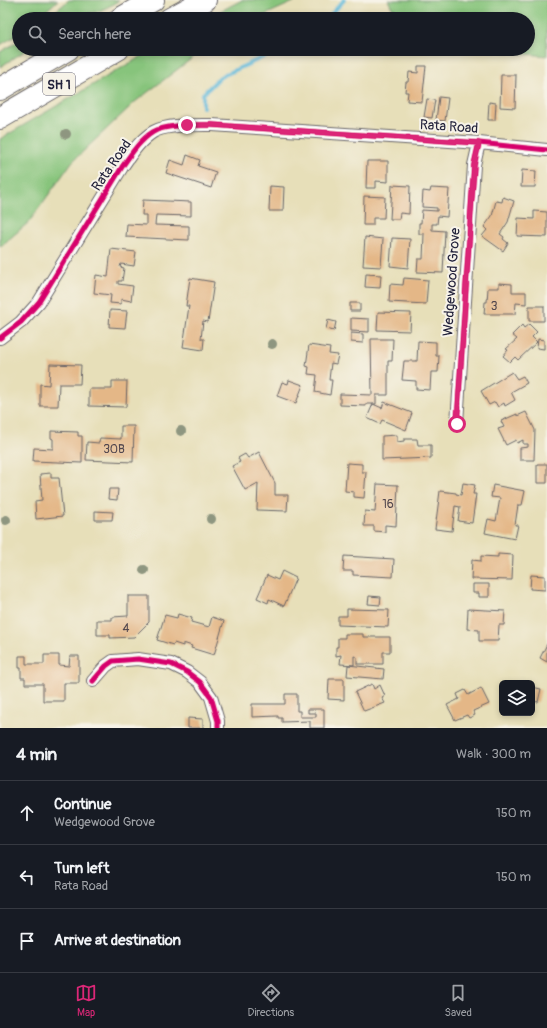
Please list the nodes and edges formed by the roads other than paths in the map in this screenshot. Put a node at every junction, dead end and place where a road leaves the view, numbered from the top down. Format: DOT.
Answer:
graph roads {
  1 [pos="154,0"];
  2 [pos="205,0"];
  3 [pos="133,12"];
  4 [pos="183,12"];
  5 [pos="56,56"];
  6 [pos="106,56"];
  7 [pos="0,89"];
  8 [pos="0,118"];
  9 [pos="479,143"];
  10 [pos="547,150"];
  11 [pos="0,338"];
  12 [pos="457,424"];
  13 [pos="93,681"];
  14 [pos="218,728"];
  1 -- 3 [label="highway"];
  2 -- 4 [label="highway"];
  5 -- 7 [label="highway, SH 1"];
  6 -- 8 [label="highway, SH 1"];
  9 -- 10 [label="street, Rata Road"];
  9 -- 11 [label="street, Rata Road"];
  9 -- 12 [label="street, Wedgewood Grove"];
  13 -- 14 [label="street"];
}
